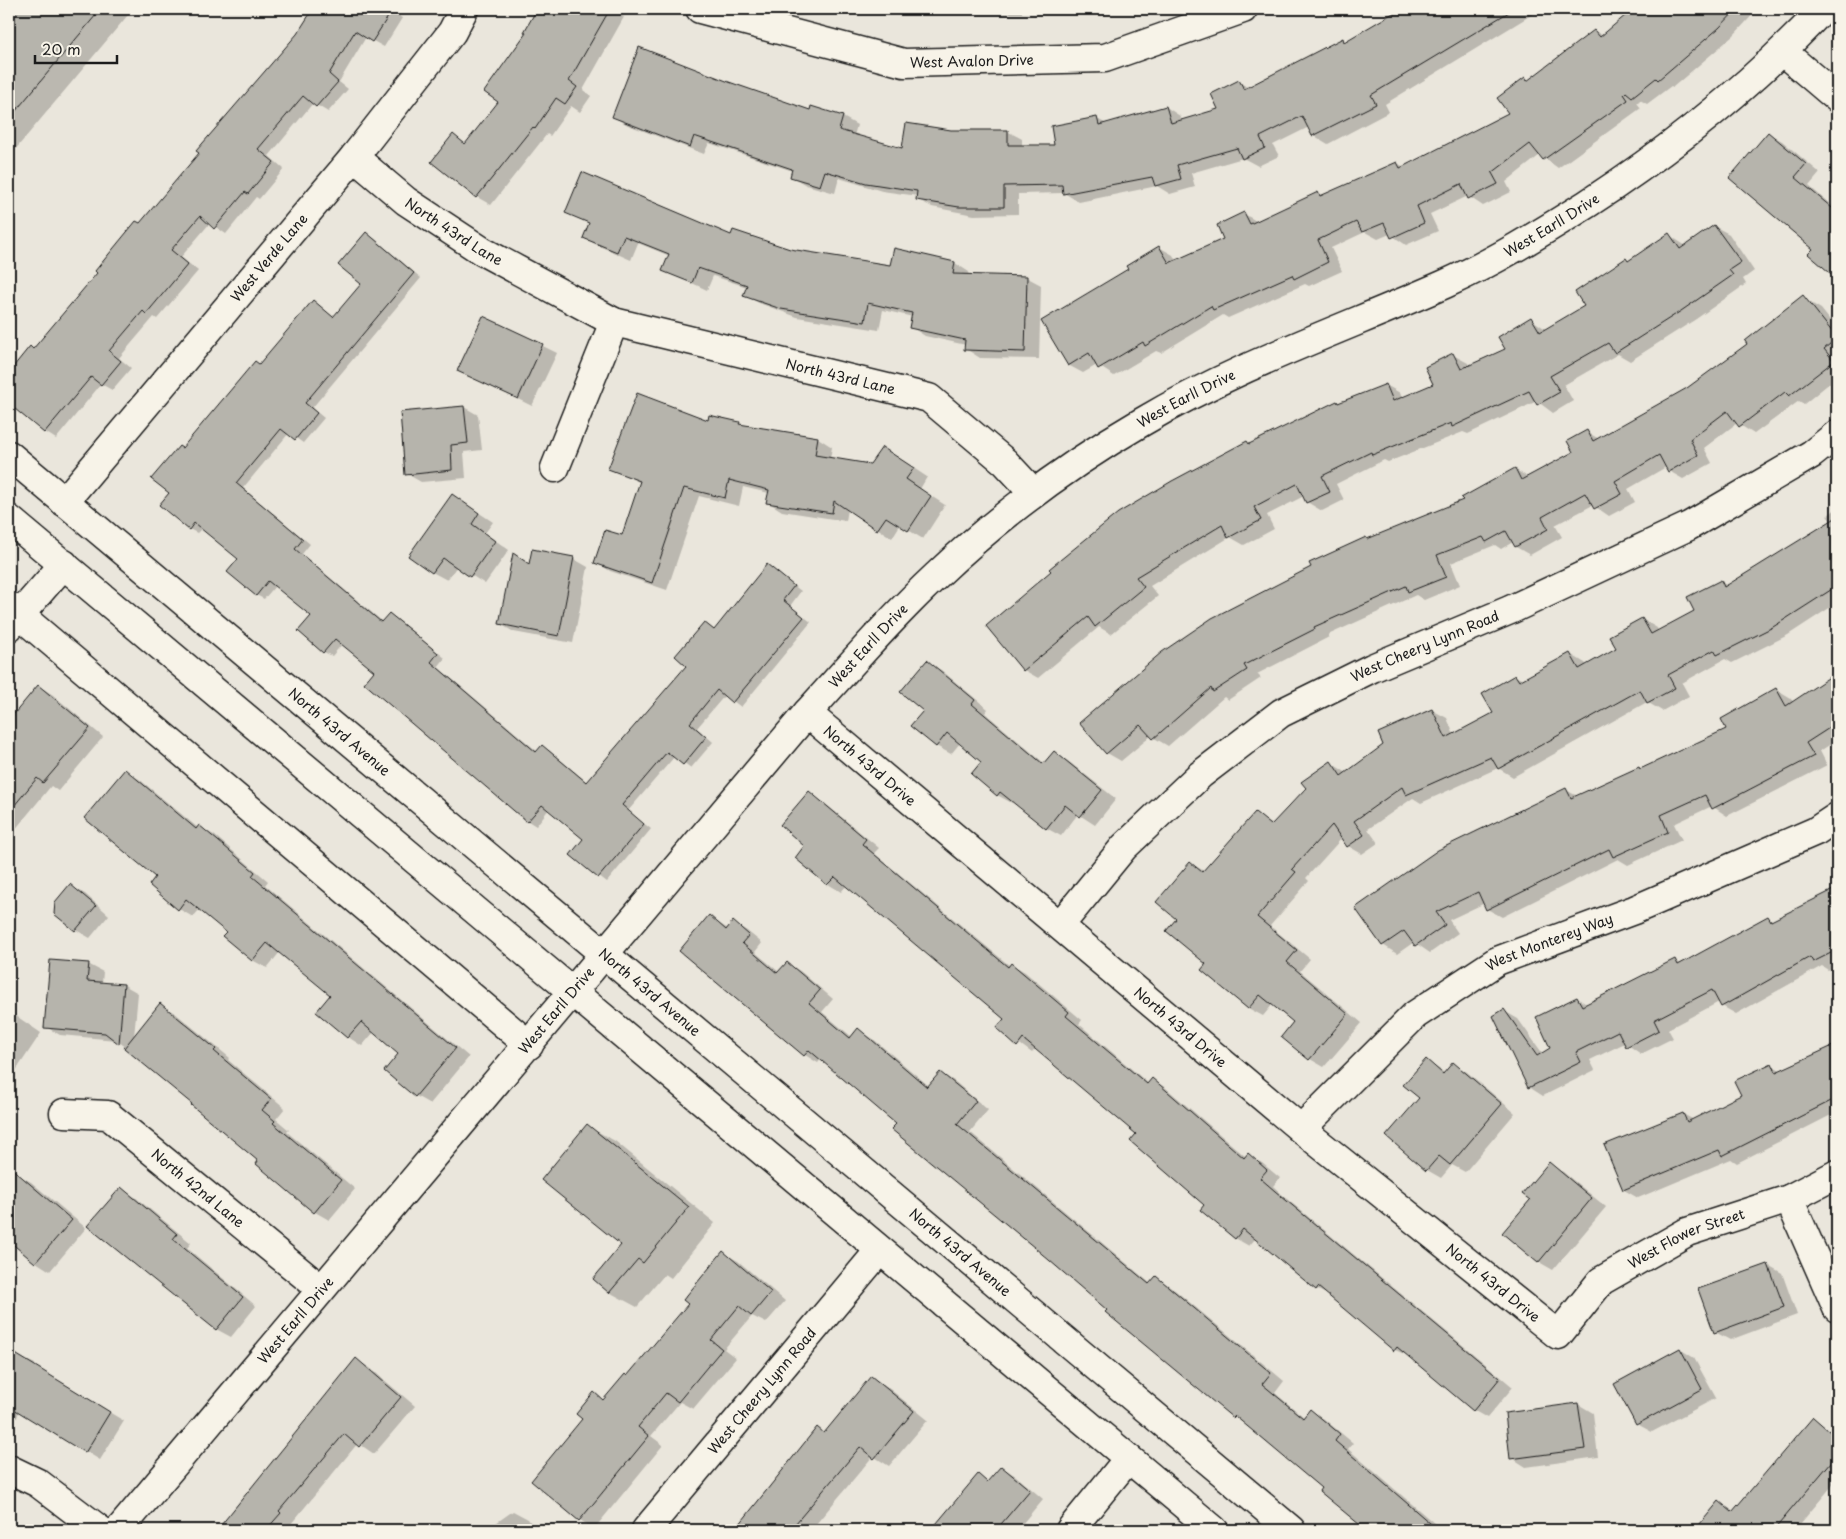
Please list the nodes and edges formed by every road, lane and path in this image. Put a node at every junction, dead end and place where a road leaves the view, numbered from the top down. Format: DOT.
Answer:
graph roads {
  1 [pos="464,9"];
  2 [pos="700,9"];
  3 [pos="1242,9"];
  4 [pos="1823,9"];
  5 [pos="1783,52"];
  6 [pos="1837,98"];
  7 [pos="354,156"];
  8 [pos="614,322"];
  9 [pos="1837,434"];
  10 [pos="9,455"];
  11 [pos="555,468"];
  12 [pos="1034,493"];
  13 [pos="64,502"];
  14 [pos="9,519"];
  15 [pos="64,564"];
  16 [pos="12,616"];
  17 [pos="807,713"];
  18 [pos="1837,817"];
  19 [pos="1061,924"];
  20 [pos="604,955"];
  21 [pos="572,994"];
  22 [pos="529,1045"];
  23 [pos="64,1113"];
  24 [pos="1301,1129"];
  25 [pos="1837,1174"];
  26 [pos="1788,1199"];
  27 [pos="879,1251"];
  28 [pos="321,1289"];
  29 [pos="1837,1308"];
  30 [pos="1558,1334"];
  31 [pos="1128,1459"];
  32 [pos="9,1469"];
  33 [pos="100,1530"];
  34 [pos="119,1530"];
  35 [pos="646,1530"];
  36 [pos="1070,1530"];
  37 [pos="1214,1530"];
  38 [pos="1291,1530"];
  1 -- 7 [label="street, West Verde Lane"];
  2 -- 3 [label="street, West Avalon Drive"];
  4 -- 5 [label="street, West Earll Drive"];
  5 -- 6 [label="street"];
  5 -- 12 [label="street, West Earll Drive"];
  7 -- 8 [label="street, North 43rd Lane"];
  7 -- 13 [label="street, West Verde Lane"];
  8 -- 11 [label="street"];
  8 -- 12 [label="street, North 43rd Lane"];
  9 -- 19 [label="street, West Cheery Lynn Road"];
  10 -- 13 [label="street, North 43rd Avenue"];
  12 -- 17 [label="street, West Earll Drive"];
  13 -- 20 [label="street, North 43rd Avenue"];
  14 -- 15 [label="street"];
  15 -- 16 [label="street"];
  15 -- 21 [label="street"];
  16 -- 22 [label="street"];
  17 -- 19 [label="street, North 43rd Drive"];
  17 -- 20 [label="street, West Earll Drive"];
  18 -- 24 [label="street, West Monterey Way"];
  19 -- 24 [label="street, North 43rd Drive"];
  20 -- 21 [label="street, West Earll Drive"];
  20 -- 38 [label="street, North 43rd Avenue"];
  21 -- 22 [label="street, West Earll Drive"];
  21 -- 27 [label="street"];
  22 -- 28 [label="street, West Earll Drive"];
  23 -- 28 [label="street, North 42nd Lane"];
  24 -- 30 [label="street, North 43rd Drive"];
  25 -- 26 [label="street, West Flower Street"];
  26 -- 29 [label="street"];
  26 -- 30 [label="street, West Flower Street"];
  27 -- 31 [label="street"];
  27 -- 35 [label="street, West Cheery Lynn Road"];
  28 -- 34 [label="street, West Earll Drive"];
  31 -- 36 [label="street"];
  31 -- 37 [label="street"];
  32 -- 33 [label="street"];
}
